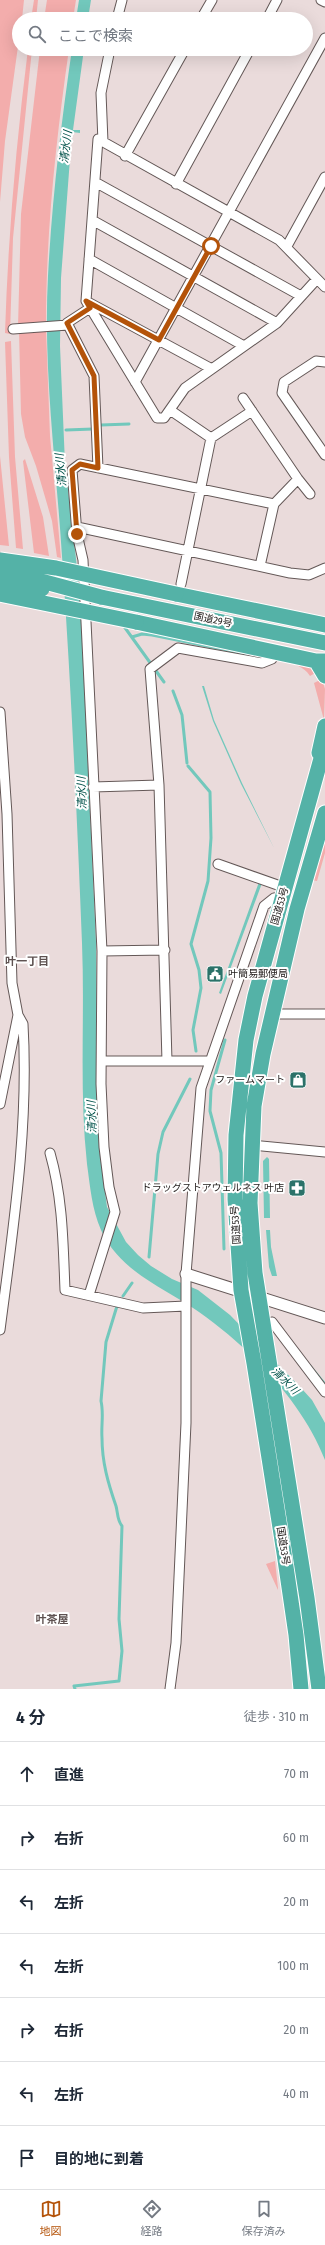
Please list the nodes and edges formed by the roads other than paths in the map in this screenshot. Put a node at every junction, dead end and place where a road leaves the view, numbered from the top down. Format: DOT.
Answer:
graph roads {
  1 [pos="122,0"];
  2 [pos="212,0"];
  3 [pos="277,0"];
  4 [pos="321,0"];
  5 [pos="325,2"];
  6 [pos="119,12"];
  7 [pos="205,12"];
  8 [pos="271,12"];
  9 [pos="325,38"];
  10 [pos="109,56"];
  11 [pos="181,56"];
  12 [pos="246,56"];
  13 [pos="103,142"];
  14 [pos="125,156"];
  15 [pos="325,177"];
  16 [pos="95,182"];
  17 [pos="176,184"];
  18 [pos="228,214"];
  19 [pos="92,220"];
  20 [pos="211,246"];
  21 [pos="287,246"];
  22 [pos="89,260"];
  23 [pos="193,277"];
  24 [pos="317,279"];
  25 [pos="325,287"];
  26 [pos="301,296"];
  27 [pos="88,304"];
  28 [pos="176,308"];
  29 [pos="277,323"];
  30 [pos="65,326"];
  31 [pos="13,329"];
  32 [pos="159,340"];
  33 [pos="244,346"];
  34 [pos="325,362"];
  35 [pos="212,369"];
  36 [pos="135,382"];
  37 [pos="244,398"];
  38 [pos="170,410"];
  39 [pos="252,411"];
  40 [pos="211,438"];
  41 [pos="325,455"];
  42 [pos="98,468"];
  43 [pos="298,479"];
  44 [pos="200,489"];
  45 [pos="310,494"];
  46 [pos="274,504"];
  47 [pos="77,527"];
  48 [pos="187,551"];
  49 [pos="0,560"];
  50 [pos="260,566"];
  51 [pos="325,568"];
  52 [pos="7,572"];
  53 [pos="0,582"];
  54 [pos="179,589"];
  55 [pos="102,592"];
  56 [pos="0,594"];
  57 [pos="308,621"];
  58 [pos="325,621"];
  59 [pos="325,625"];
  60 [pos="325,636"];
  61 [pos="325,643"];
  62 [pos="274,651"];
  63 [pos="320,661"];
  64 [pos="325,676"];
  65 [pos="0,712"];
  66 [pos="325,726"];
  67 [pos="325,744"];
  68 [pos="315,778"];
  69 [pos="159,785"];
  70 [pos="93,787"];
  71 [pos="325,813"];
  72 [pos="218,864"];
  73 [pos="284,893"];
  74 [pos="165,950"];
  75 [pos="102,951"];
  76 [pos="272,1014"];
  77 [pos="325,1014"];
  78 [pos="18,1015"];
  79 [pos="102,1061"];
  80 [pos="167,1061"];
  81 [pos="209,1061"];
  82 [pos="0,1104"];
  83 [pos="252,1145"];
  84 [pos="325,1152"];
  85 [pos="50,1153"];
  86 [pos="186,1274"];
  87 [pos="3,1279"];
  88 [pos="240,1290"];
  89 [pos="259,1295"];
  90 [pos="89,1296"];
  91 [pos="186,1306"];
  92 [pos="325,1318"];
  93 [pos="272,1322"];
  94 [pos="0,1330"];
  95 [pos="325,1392"];
  96 [pos="170,1689"];
  97 [pos="301,1689"];
  98 [pos="318,1689"];
  1 -- 6 [label="street"];
  2 -- 7 [label="street"];
  3 -- 8 [label="street"];
  4 -- 5 [label="street"];
  9 -- 18 [label="street"];
  10 -- 13 [label="street"];
  11 -- 14 [label="street"];
  12 -- 17 [label="street"];
  13 -- 14 [label="street"];
  13 -- 16 [label="street"];
  14 -- 17 [label="street"];
  15 -- 21 [label="street"];
  16 -- 19 [label="street"];
  16 -- 20 [label="street"];
  17 -- 18 [label="street"];
  18 -- 20 [label="street"];
  18 -- 21 [label="street"];
  19 -- 22 [label="street"];
  19 -- 23 [label="street"];
  20 -- 23 [label="street"];
  20 -- 26 [label="street"];
  21 -- 24 [label="street"];
  22 -- 27 [label="street"];
  22 -- 28 [label="street"];
  23 -- 28 [label="street"];
  23 -- 29 [label="street"];
  24 -- 25 [label="street"];
  24 -- 26 [label="street"];
  26 -- 29 [label="street"];
  27 -- 30 [label="street"];
  27 -- 32 [label="street"];
  27 -- 36 [label="street"];
  28 -- 32 [label="street"];
  28 -- 33 [label="street"];
  29 -- 33 [label="street"];
  30 -- 31 [label="street"];
  30 -- 42 [label="street"];
  32 -- 35 [label="street"];
  32 -- 36 [label="street"];
  33 -- 35 [label="street"];
  34 -- 41 [label="street"];
  35 -- 38 [label="street"];
  36 -- 38 [label="street"];
  37 -- 39 [label="street"];
  38 -- 40 [label="street"];
  39 -- 40 [label="street"];
  39 -- 43 [label="street"];
  40 -- 44 [label="street"];
  42 -- 44 [label="street"];
  42 -- 47 [label="street"];
  43 -- 45 [label="street"];
  43 -- 46 [label="street"];
  44 -- 46 [label="street"];
  44 -- 48 [label="street"];
  46 -- 50 [label="street"];
  47 -- 48 [label="street"];
  47 -- 70 [label="street"];
  48 -- 50 [label="street"];
  48 -- 54 [label="street"];
  49 -- 54 [label="highway, bridge"];
  50 -- 51 [label="street"];
  52 -- 55 [label="highway, 国道29号, bridge"];
  53 -- 55 [label="highway, 国道29号, bridge"];
  54 -- 57 [label="highway"];
  55 -- 60 [label="highway"];
  55 -- 61 [label="highway, 国道29号"];
  56 -- 62 [label="highway, bridge"];
  57 -- 58 [label="highway"];
  57 -- 59 [label="highway"];
  62 -- 63 [label="highway"];
  62 -- 69 [label="street"];
  63 -- 64 [label="highway"];
  65 -- 78 [label="street"];
  66 -- 68 [label="highway"];
  67 -- 68 [label="highway, 国道53号"];
  68 -- 73 [label="highway, 国道53号"];
  69 -- 70 [label="street"];
  69 -- 74 [label="street"];
  70 -- 75 [label="street"];
  71 -- 76 [label="highway, 国道53号"];
  72 -- 73 [label="street"];
  73 -- 81 [label="street"];
  73 -- 88 [label="highway, 国道53号"];
  74 -- 75 [label="street"];
  74 -- 80 [label="street"];
  75 -- 79 [label="street"];
  76 -- 77 [label="street"];
  76 -- 83 [label="highway, 国道53号"];
  78 -- 82 [label="street"];
  78 -- 87 [label="street"];
  79 -- 80 [label="street"];
  79 -- 90 [label="street"];
  80 -- 81 [label="street"];
  81 -- 86 [label="street"];
  83 -- 84 [label="street"];
  83 -- 89 [label="highway, 国道53号"];
  85 -- 90 [label="street"];
  86 -- 88 [label="street"];
  86 -- 91 [label="street"];
  87 -- 94 [label="street"];
  88 -- 89 [label="street"];
  88 -- 97 [label="highway, 国道53号"];
  89 -- 92 [label="street"];
  89 -- 98 [label="highway, 国道53号"];
  90 -- 91 [label="street"];
  91 -- 96 [label="street"];
  93 -- 95 [label="street"];
}
